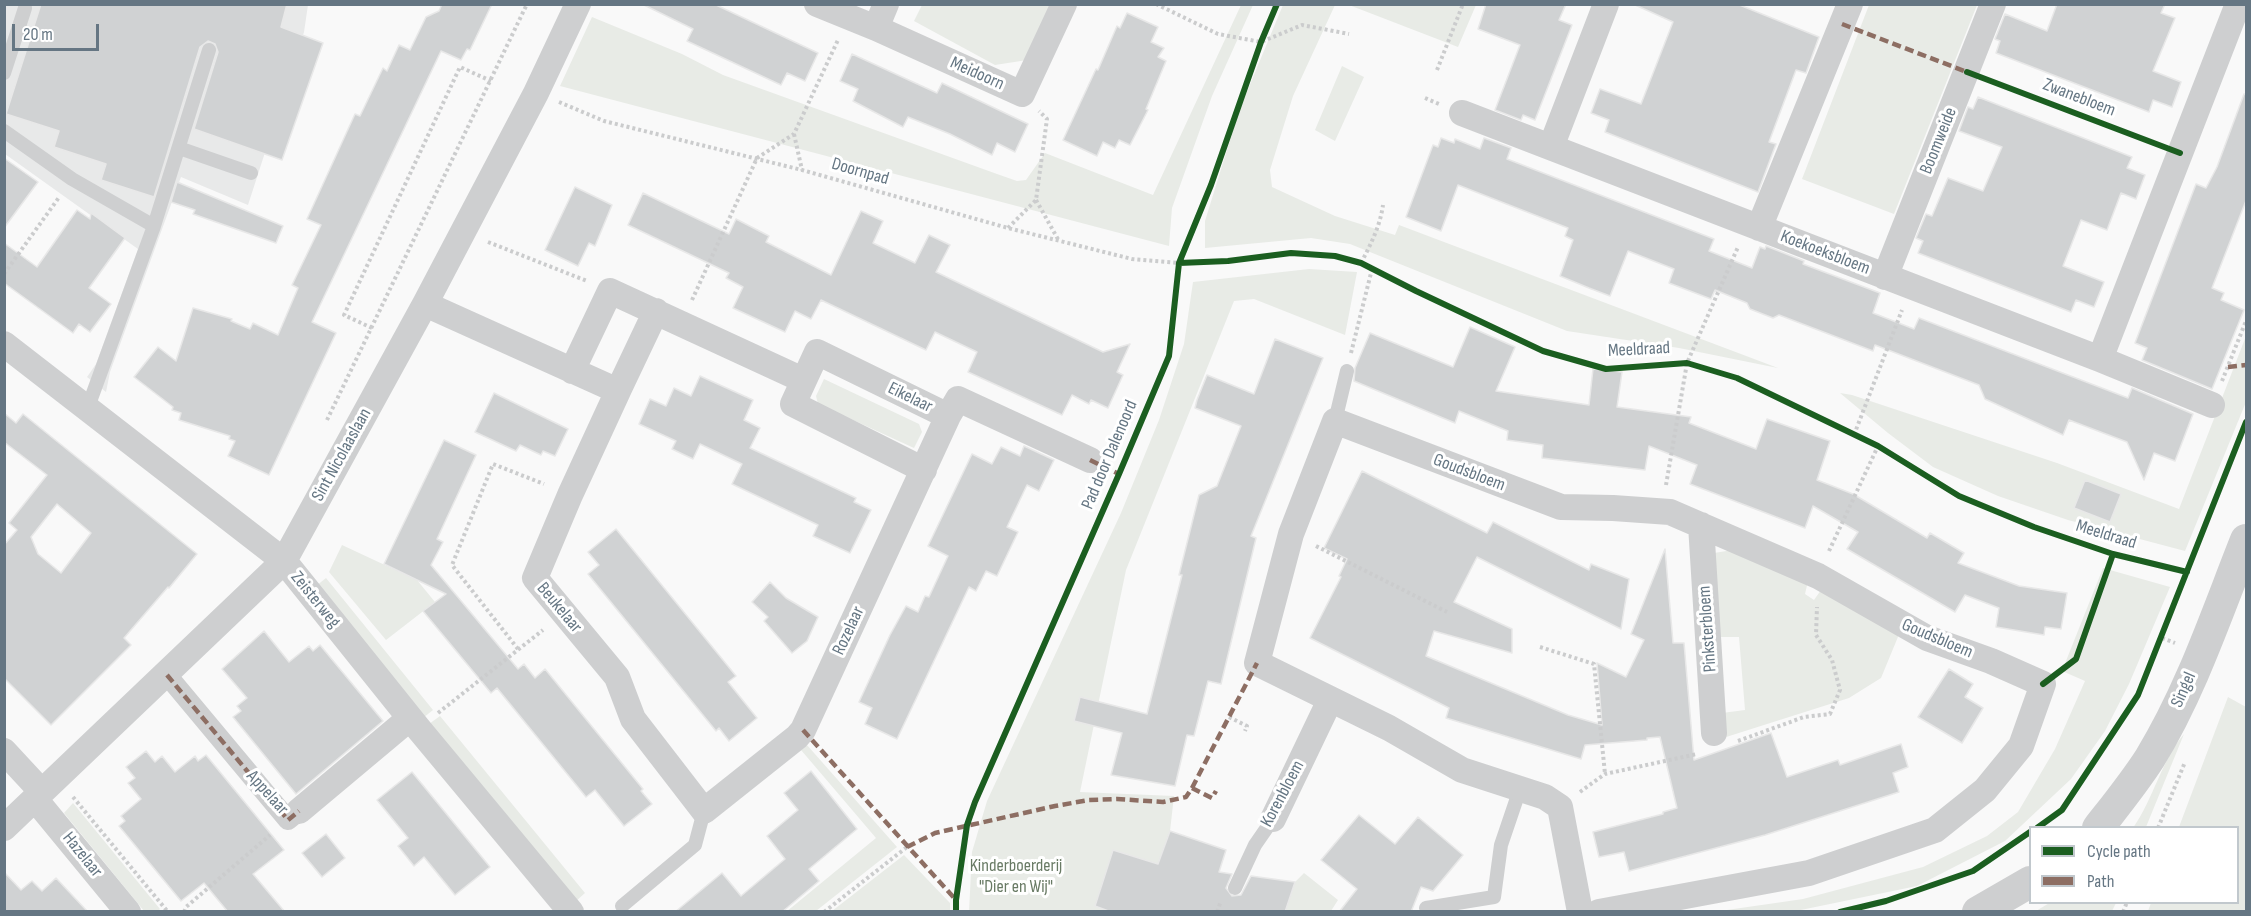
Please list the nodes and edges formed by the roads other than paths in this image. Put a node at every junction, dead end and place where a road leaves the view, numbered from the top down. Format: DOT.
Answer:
graph roads {
  1 [pos="578,4"];
  2 [pos="817,4"];
  3 [pos="886,4"];
  4 [pos="1064,4"];
  5 [pos="1606,4"];
  6 [pos="1850,4"];
  7 [pos="1993,4"];
  8 [pos="2238,4"];
  9 [pos="25,8"];
  10 [pos="876,28"];
  11 [pos="209,50"];
  12 [pos="4,73"];
  13 [pos="1462,113"];
  14 [pos="4,131"];
  15 [pos="1551,147"];
  16 [pos="179,148"];
  17 [pos="250,173"];
  18 [pos="154,226"];
  19 [pos="1753,226"];
  20 [pos="1886,277"];
  21 [pos="425,304"];
  22 [pos="656,311"];
  23 [pos="4,344"];
  24 [pos="2100,359"];
  25 [pos="572,370"];
  26 [pos="1347,371"];
  27 [pos="803,380"];
  28 [pos="618,391"];
  29 [pos="2212,405"];
  30 [pos="88,407"];
  31 [pos="948,416"];
  32 [pos="1335,422"];
  33 [pos="1090,460"];
  34 [pos="924,470"];
  35 [pos="1701,525"];
  36 [pos="2247,540"];
  37 [pos="284,561"];
  38 [pos="167,675"];
  39 [pos="1330,700"];
  40 [pos="414,723"];
  41 [pos="1716,743"];
  42 [pos="4,751"];
  43 [pos="1520,789"];
  44 [pos="45,790"];
  45 [pos="702,808"];
  46 [pos="293,815"];
  47 [pos="1273,819"];
  48 [pos="2100,826"];
  49 [pos="4,828"];
  50 [pos="2029,883"];
  51 [pos="1235,888"];
  52 [pos="622,906"];
  53 [pos="1426,908"];
  54 [pos="128,912"];
  55 [pos="571,912"];
  56 [pos="1580,912"];
  57 [pos="1599,912"];
  58 [pos="1978,912"];
  1 -- 21 [label="street, Sint Nicolaaslaan"];
  2 -- 10 [label="street, Meidoorn"];
  3 -- 10 [label="street"];
  4 -- 10 [label="street, Meidoorn"];
  5 -- 15 [label="street"];
  6 -- 19 [label="street"];
  7 -- 20 [label="street, Boomweide"];
  8 -- 24 [label="street"];
  9 -- 12 [label="lane"];
  11 -- 16 [label="lane"];
  13 -- 15 [label="street, Koekoeksbloem"];
  14 -- 18 [label="lane"];
  15 -- 19 [label="street, Koekoeksbloem"];
  16 -- 17 [label="lane"];
  16 -- 18 [label="lane"];
  18 -- 30 [label="lane"];
  19 -- 20 [label="street, Koekoeksbloem"];
  20 -- 24 [label="street, Koekoeksbloem"];
  21 -- 25 [label="street"];
  21 -- 37 [label="street, Sint Nicolaaslaan"];
  22 -- 25 [label="street"];
  22 -- 27 [label="street"];
  22 -- 28 [label="street"];
  23 -- 30 [label="street, Zeisterweg"];
  24 -- 29 [label="street, Koekoeksbloem"];
  25 -- 28 [label="street"];
  26 -- 32 [label="lane"];
  27 -- 31 [label="street, Eikelaar"];
  27 -- 34 [label="street, Eikelaar"];
  28 -- 45 [label="street, Beukelaar"];
  30 -- 37 [label="street, Zeisterweg"];
  31 -- 33 [label="street, Eikelaar"];
  31 -- 34 [label="street, Rozelaar"];
  32 -- 35 [label="street, Goudsbloem"];
  32 -- 39 [label="street"];
  34 -- 45 [label="street, Rozelaar"];
  35 -- 41 [label="street, Pinksterbloem"];
  35 -- 57 [label="street, Goudsbloem"];
  36 -- 48 [label="street, Singel"];
  37 -- 38 [label="street, Sint Nicolaaslaan"];
  37 -- 40 [label="street, Zeisterweg"];
  38 -- 44 [label="street, Sint Nicolaaslaan"];
  38 -- 46 [label="street, Appelaar"];
  39 -- 43 [label="street"];
  39 -- 47 [label="street, Korenbloem"];
  40 -- 46 [label="street, Appelaar"];
  40 -- 55 [label="street, Zeisterweg"];
  42 -- 44 [label="street, Hazelaar"];
  43 -- 53 [label="lane"];
  43 -- 56 [label="street"];
  44 -- 49 [label="street, Sint Nicolaaslaan"];
  44 -- 54 [label="street, Hazelaar"];
  45 -- 52 [label="lane"];
  47 -- 51 [label="lane, Korenbloem"];
  50 -- 58 [label="street"];
}
